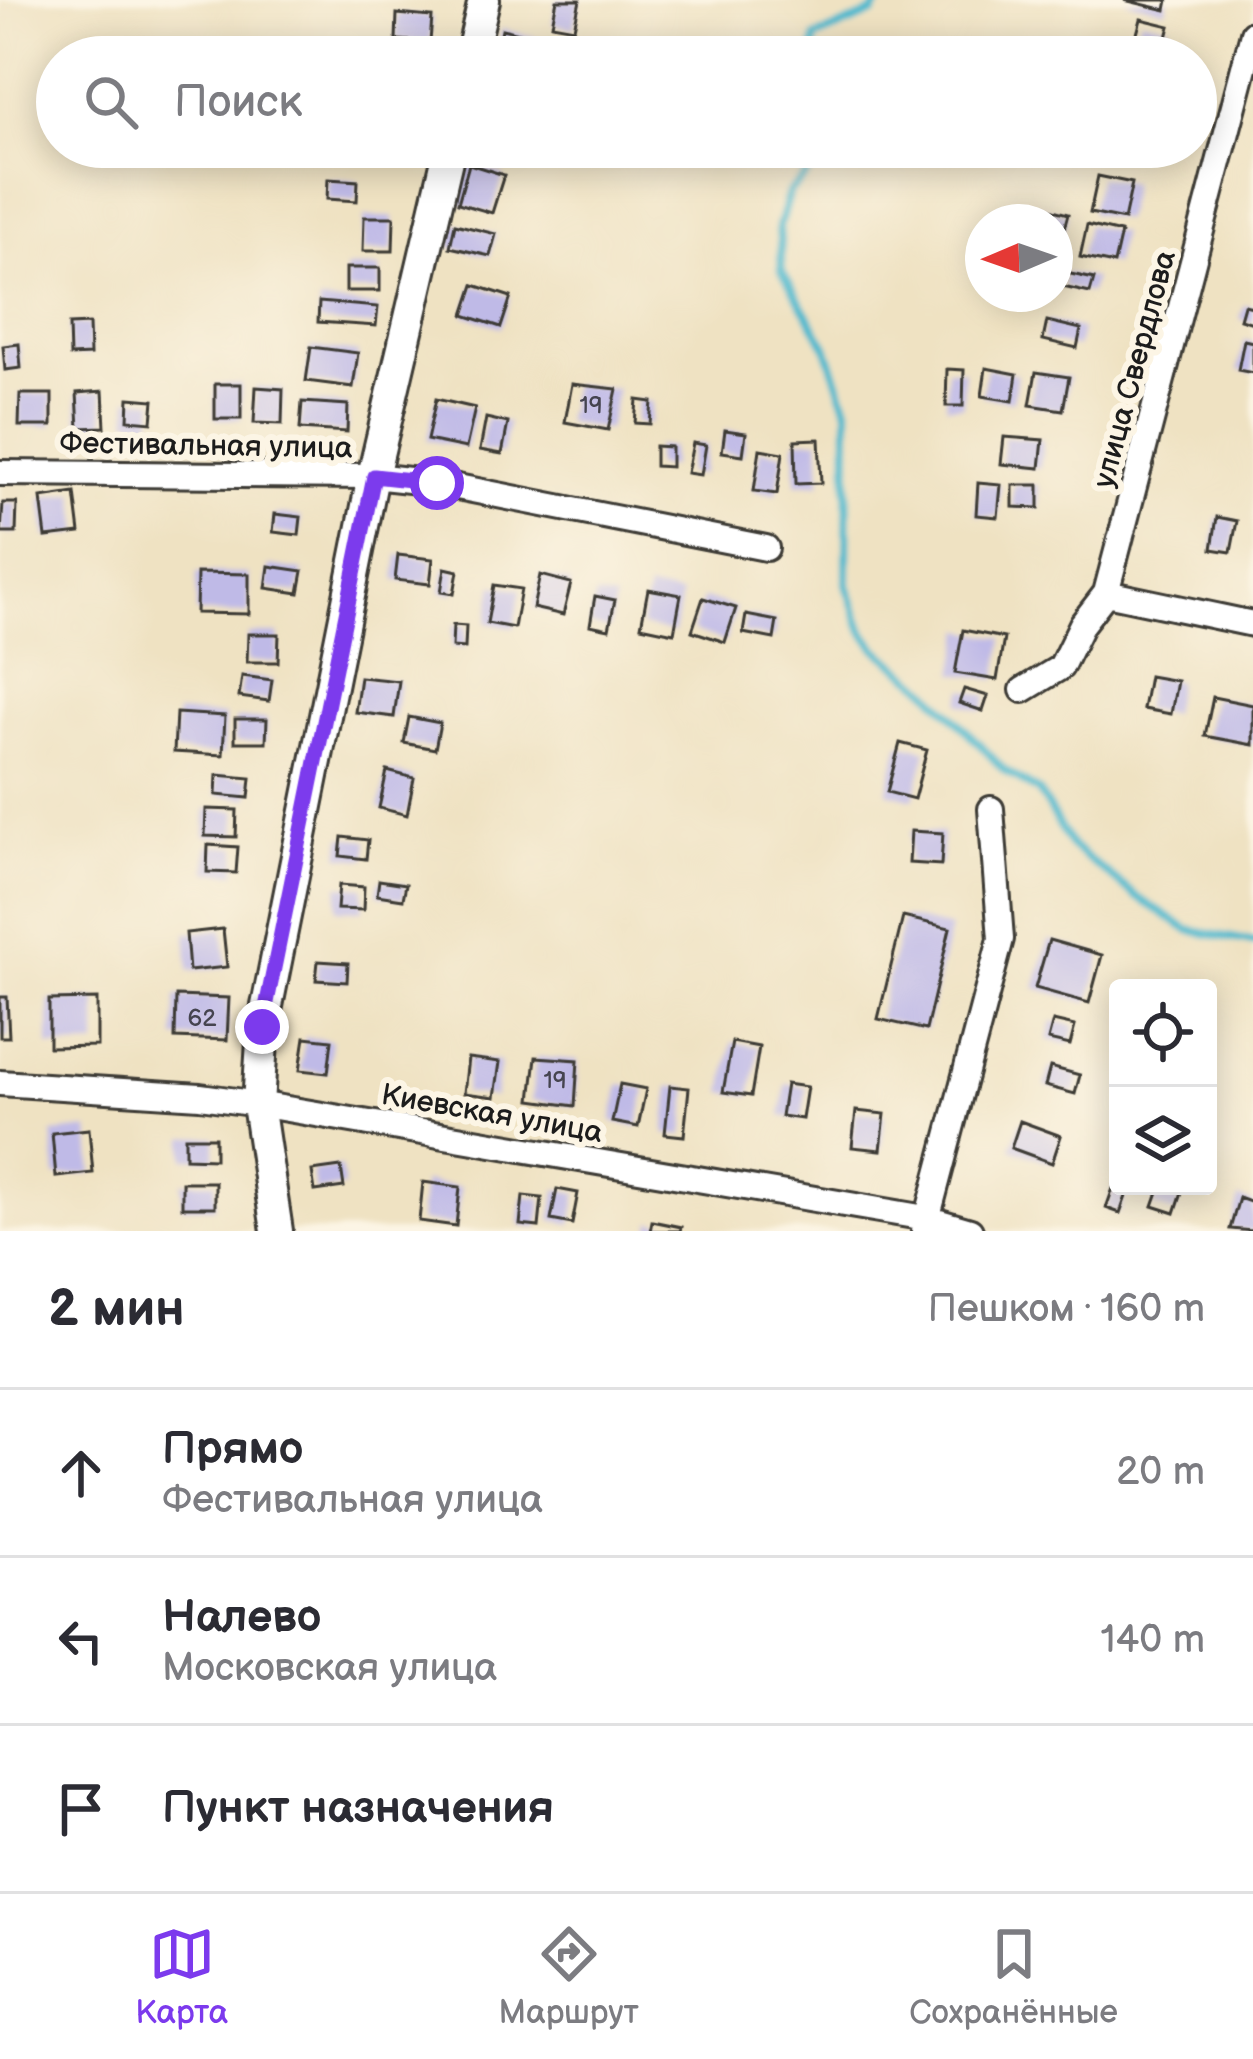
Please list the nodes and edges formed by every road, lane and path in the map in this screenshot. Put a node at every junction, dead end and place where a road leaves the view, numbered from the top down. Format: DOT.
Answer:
graph roads {
  1 [pos="484,0"];
  2 [pos="1253,33"];
  3 [pos="476,36"];
  4 [pos="445,168"];
  5 [pos="0,473"];
  6 [pos="374,476"];
  7 [pos="766,548"];
  8 [pos="1106,593"];
  9 [pos="1253,624"];
  10 [pos="1023,690"];
  11 [pos="991,809"];
  12 [pos="0,1083"];
  13 [pos="258,1104"];
  14 [pos="925,1224"];
  15 [pos="277,1231"];
  16 [pos="970,1231"];
  1 -- 3 [label="street"];
  2 -- 8 [label="street, улица Свердлова"];
  4 -- 6 [label="street"];
  5 -- 6 [label="street, Фестивальная улица"];
  6 -- 7 [label="street, Фестивальная улица"];
  6 -- 13 [label="street"];
  8 -- 9 [label="street"];
  8 -- 10 [label="street, улица Свердлова"];
  11 -- 14 [label="street"];
  12 -- 13 [label="street, Киевская улица"];
  13 -- 14 [label="street, Киевская улица"];
  13 -- 15 [label="street"];
  14 -- 16 [label="street, Киевская улица"];
}
